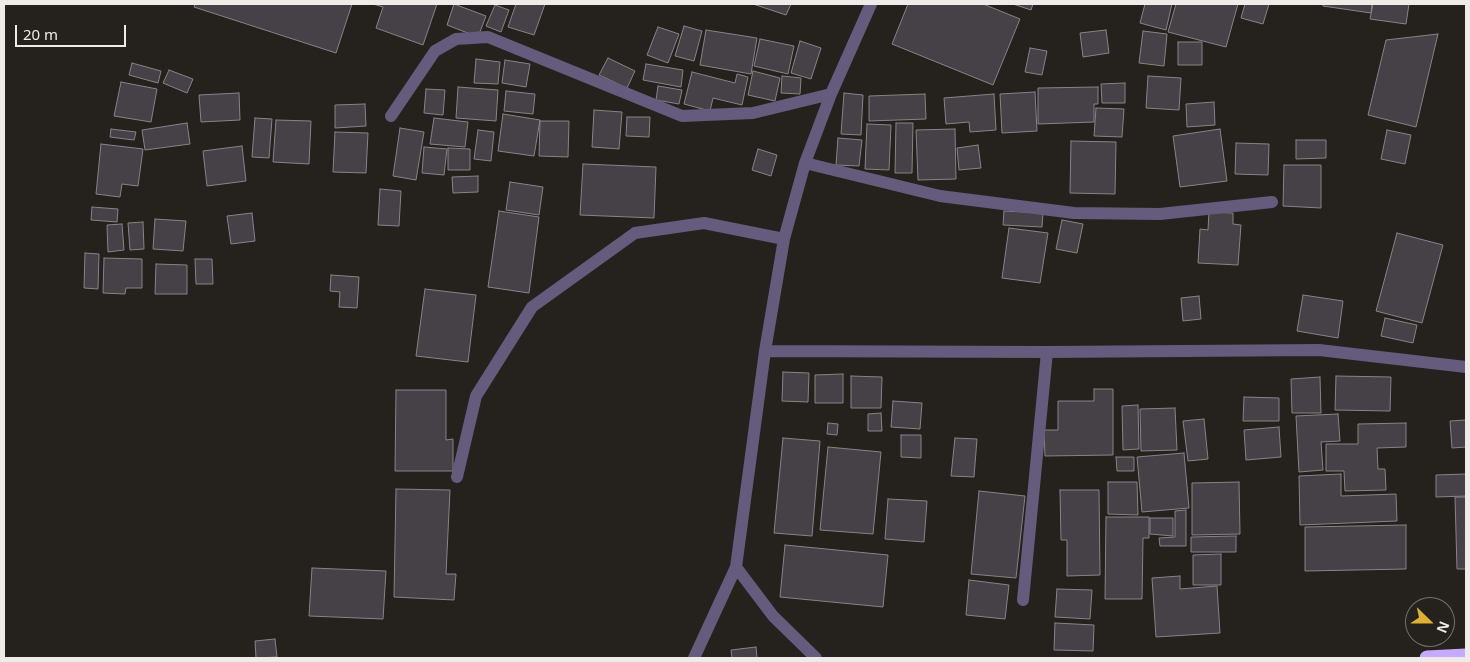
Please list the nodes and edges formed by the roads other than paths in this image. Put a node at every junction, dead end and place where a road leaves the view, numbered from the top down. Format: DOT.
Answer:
graph roads {
  1 [pos="871,4"];
  2 [pos="831,94"];
  3 [pos="391,116"];
  4 [pos="805,163"];
  5 [pos="1272,202"];
  6 [pos="784,239"];
  7 [pos="765,351"];
  8 [pos="1048,352"];
  9 [pos="1465,363"];
  10 [pos="457,477"];
  11 [pos="736,567"];
  12 [pos="1023,600"];
  13 [pos="1466,656"];
  14 [pos="694,658"];
  15 [pos="816,658"];
  16 [pos="1427,658"];
  1 -- 2 [label="street"];
  2 -- 3 [label="street"];
  2 -- 4 [label="street"];
  4 -- 5 [label="street"];
  4 -- 6 [label="street"];
  6 -- 7 [label="street"];
  6 -- 10 [label="street"];
  7 -- 8 [label="street"];
  7 -- 11 [label="street"];
  8 -- 9 [label="street"];
  8 -- 12 [label="street"];
  11 -- 14 [label="street"];
  11 -- 15 [label="street"];
  13 -- 16 [label="highway"];
}
